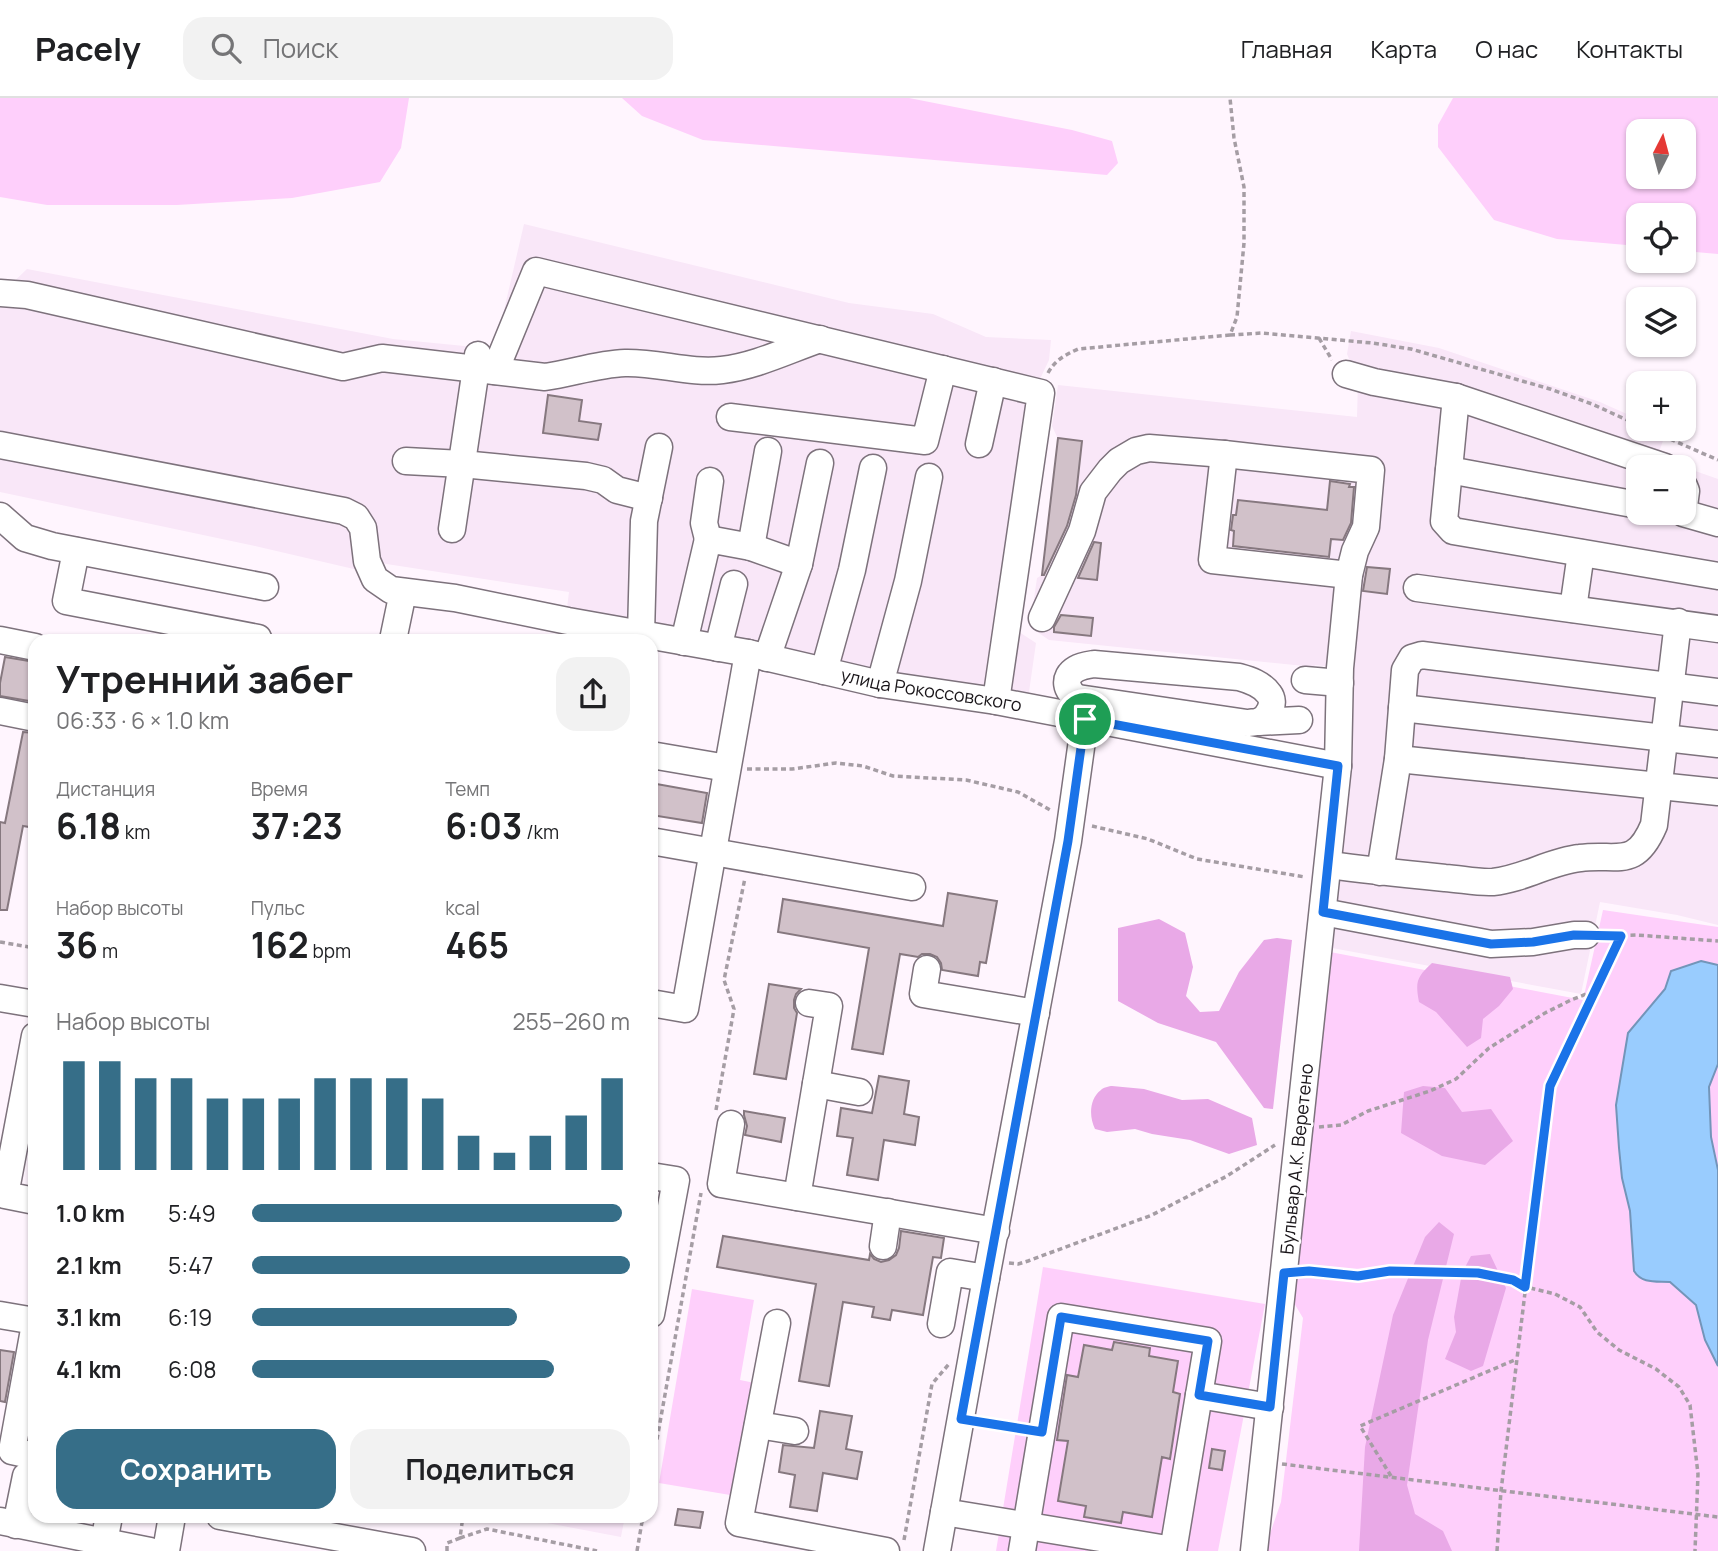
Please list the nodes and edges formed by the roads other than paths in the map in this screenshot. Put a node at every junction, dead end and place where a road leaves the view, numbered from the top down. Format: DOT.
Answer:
graph roads {
  1 [pos="0,293"];
  2 [pos="820,339"];
  3 [pos="483,365"];
  4 [pos="943,369"];
  5 [pos="1346,374"];
  6 [pos="993,381"];
  7 [pos="1456,397"];
  8 [pos="730,418"];
  9 [pos="979,444"];
  10 [pos="0,445"];
  11 [pos="659,447"];
  12 [pos="768,452"];
  13 [pos="1224,454"];
  14 [pos="1629,455"];
  15 [pos="406,461"];
  16 [pos="820,463"];
  17 [pos="462,464"];
  18 [pos="873,468"];
  19 [pos="1449,470"];
  20 [pos="929,477"];
  21 [pos="710,481"];
  22 [pos="649,498"];
  23 [pos="1626,503"];
  24 [pos="0,516"];
  25 [pos="1696,517"];
  26 [pos="1718,523"];
  27 [pos="452,529"];
  28 [pos="708,539"];
  29 [pos="751,547"];
  30 [pos="76,551"];
  31 [pos="1581,553"];
  32 [pos="799,564"];
  33 [pos="1349,575"];
  34 [pos="1718,576"];
  35 [pos="734,584"];
  36 [pos="265,587"];
  37 [pos="1417,588"];
  38 [pos="403,592"];
  39 [pos="1573,608"];
  40 [pos="1042,618"];
  41 [pos="1678,622"];
  42 [pos="1718,629"];
  43 [pos="237,634"];
  44 [pos="394,634"];
  45 [pos="641,634"];
  46 [pos="658,637"];
  47 [pos="0,640"];
  48 [pos="684,642"];
  49 [pos="28,646"];
  50 [pos="718,648"];
  51 [pos="758,655"];
  52 [pos="824,671"];
  53 [pos="1306,680"];
  54 [pos="1340,683"];
  55 [pos="880,684"];
  56 [pos="1670,686"];
  57 [pos="1718,692"];
  58 [pos="996,701"];
  59 [pos="1402,708"];
  60 [pos="0,711"];
  61 [pos="1079,711"];
  62 [pos="28,717"];
  63 [pos="1300,720"];
  64 [pos="1258,722"];
  65 [pos="1664,738"];
  66 [pos="1718,744"];
  67 [pos="658,756"];
  68 [pos="1398,759"];
  69 [pos="1338,766"];
  70 [pos="727,768"];
  71 [pos="1658,786"];
  72 [pos="1718,792"];
  73 [pos="658,842"];
  74 [pos="712,852"];
  75 [pos="1380,872"];
  76 [pos="1328,873"];
  77 [pos="912,887"];
  78 [pos="1323,912"];
  79 [pos="1586,935"];
  80 [pos="927,969"];
  81 [pos="0,998"];
  82 [pos="28,1003"];
  83 [pos="809,1003"];
  84 [pos="658,1007"];
  85 [pos="1036,1013"];
  86 [pos="28,1073"];
  87 [pos="816,1084"];
  88 [pos="859,1091"];
  89 [pos="731,1124"];
  90 [pos="658,1176"];
  91 [pos="797,1197"];
  92 [pos="28,1200"];
  93 [pos="888,1212"];
  94 [pos="996,1231"];
  95 [pos="883,1246"];
  96 [pos="658,1278"];
  97 [pos="986,1278"];
  98 [pos="0,1315"];
  99 [pos="28,1321"];
  100 [pos="777,1323"];
  101 [pos="941,1324"];
  102 [pos="28,1361"];
  103 [pos="1199,1395"];
  104 [pos="1270,1407"];
  105 [pos="758,1425"];
  106 [pos="795,1431"];
  107 [pos="28,1464"];
  108 [pos="28,1471"];
  109 [pos="944,1512"];
  110 [pos="8,1523"];
  111 [pos="108,1523"];
  112 [pos="171,1523"];
  113 [pos="258,1523"];
  114 [pos="63,1525"];
  115 [pos="1024,1539"];
  116 [pos="104,1542"];
  117 [pos="140,1550"];
  118 [pos="166,1551"];
  119 [pos="412,1551"];
  120 [pos="886,1551"];
  121 [pos="937,1551"];
  122 [pos="1173,1551"];
  123 [pos="1254,1551"];
  1 -- 3 [label="street"];
  2 -- 3 [label="street"];
  2 -- 3 [label="street"];
  2 -- 4 [label="street"];
  3 -- 17 [label="street"];
  4 -- 6 [label="street"];
  4 -- 8 [label="street"];
  5 -- 7 [label="street"];
  6 -- 9 [label="street"];
  6 -- 58 [label="street"];
  7 -- 14 [label="street"];
  7 -- 19 [label="street"];
  10 -- 38 [label="street"];
  11 -- 22 [label="street"];
  12 -- 29 [label="street"];
  13 -- 33 [label="street"];
  13 -- 33 [label="street, Бульвар А.К. Веретено"];
  13 -- 40 [label="street"];
  15 -- 17 [label="street"];
  16 -- 32 [label="street"];
  17 -- 22 [label="street"];
  17 -- 27 [label="street"];
  18 -- 52 [label="street"];
  19 -- 23 [label="street"];
  19 -- 31 [label="street"];
  20 -- 55 [label="street"];
  21 -- 28 [label="street"];
  22 -- 45 [label="street"];
  24 -- 30 [label="street"];
  25 -- 26 [label="street"];
  28 -- 29 [label="street"];
  28 -- 48 [label="street"];
  29 -- 32 [label="street"];
  30 -- 36 [label="street"];
  30 -- 43 [label="street"];
  31 -- 34 [label="street"];
  31 -- 39 [label="street"];
  32 -- 51 [label="street"];
  33 -- 54 [label="street, Бульвар А.К. Веретено"];
  35 -- 50 [label="street"];
  37 -- 39 [label="street"];
  38 -- 44 [label="street"];
  38 -- 45 [label="street, улица Рокоссовского"];
  39 -- 41 [label="street"];
  41 -- 42 [label="street"];
  41 -- 56 [label="street"];
  46 -- 48 [label="street, улица Рокоссовского"];
  47 -- 49 [label="street"];
  48 -- 50 [label="street, улица Рокоссовского"];
  50 -- 51 [label="street, улица Рокоссовского"];
  51 -- 52 [label="street, улица Рокоссовского"];
  51 -- 70 [label="street"];
  52 -- 55 [label="street, улица Рокоссовского"];
  53 -- 54 [label="street"];
  54 -- 69 [label="street, Бульвар А.К. Веретено"];
  55 -- 58 [label="street, улица Рокоссовского"];
  56 -- 57 [label="street"];
  56 -- 59 [label="street"];
  56 -- 65 [label="street"];
  58 -- 61 [label="street, улица Рокоссовского"];
  59 -- 65 [label="street"];
  59 -- 68 [label="street"];
  60 -- 62 [label="street"];
  61 -- 64 [label="street"];
  61 -- 64 [label="street"];
  61 -- 69 [label="street, улица Рокоссовского"];
  61 -- 85 [label="street"];
  63 -- 64 [label="street"];
  65 -- 66 [label="street"];
  65 -- 71 [label="street"];
  67 -- 70 [label="street"];
  68 -- 71 [label="street"];
  68 -- 75 [label="street"];
  69 -- 76 [label="street, Бульвар А.К. Веретено"];
  70 -- 74 [label="street"];
  71 -- 72 [label="street"];
  71 -- 75 [label="street"];
  73 -- 74 [label="street"];
  74 -- 77 [label="street"];
  74 -- 84 [label="street"];
  75 -- 76 [label="street"];
  76 -- 78 [label="street, Бульвар А.К. Веретено"];
  78 -- 79 [label="street"];
  78 -- 104 [label="street, Бульвар А.К. Веретено"];
  80 -- 85 [label="street"];
  81 -- 82 [label="street"];
  83 -- 87 [label="street"];
  85 -- 94 [label="street"];
  86 -- 92 [label="street"];
  87 -- 88 [label="street"];
  87 -- 91 [label="street"];
  89 -- 91 [label="street"];
  90 -- 96 [label="street"];
  91 -- 93 [label="street"];
  93 -- 94 [label="street"];
  93 -- 95 [label="street"];
  94 -- 97 [label="street"];
  97 -- 101 [label="street"];
  97 -- 109 [label="street"];
  98 -- 99 [label="street"];
  100 -- 105 [label="street"];
  102 -- 107 [label="street"];
  103 -- 104 [label="street"];
  103 -- 115 [label="street"];
  103 -- 122 [label="street"];
  104 -- 123 [label="street, Бульвар А.К. Веретено"];
  105 -- 106 [label="street"];
  105 -- 120 [label="street"];
  108 -- 110 [label="street"];
  109 -- 115 [label="street"];
  109 -- 121 [label="street"];
  110 -- 114 [label="street"];
  111 -- 116 [label="street"];
  112 -- 118 [label="street"];
  113 -- 119 [label="street"];
  114 -- 116 [label="street"];
  115 -- 122 [label="street"];
  116 -- 117 [label="street"];
}
